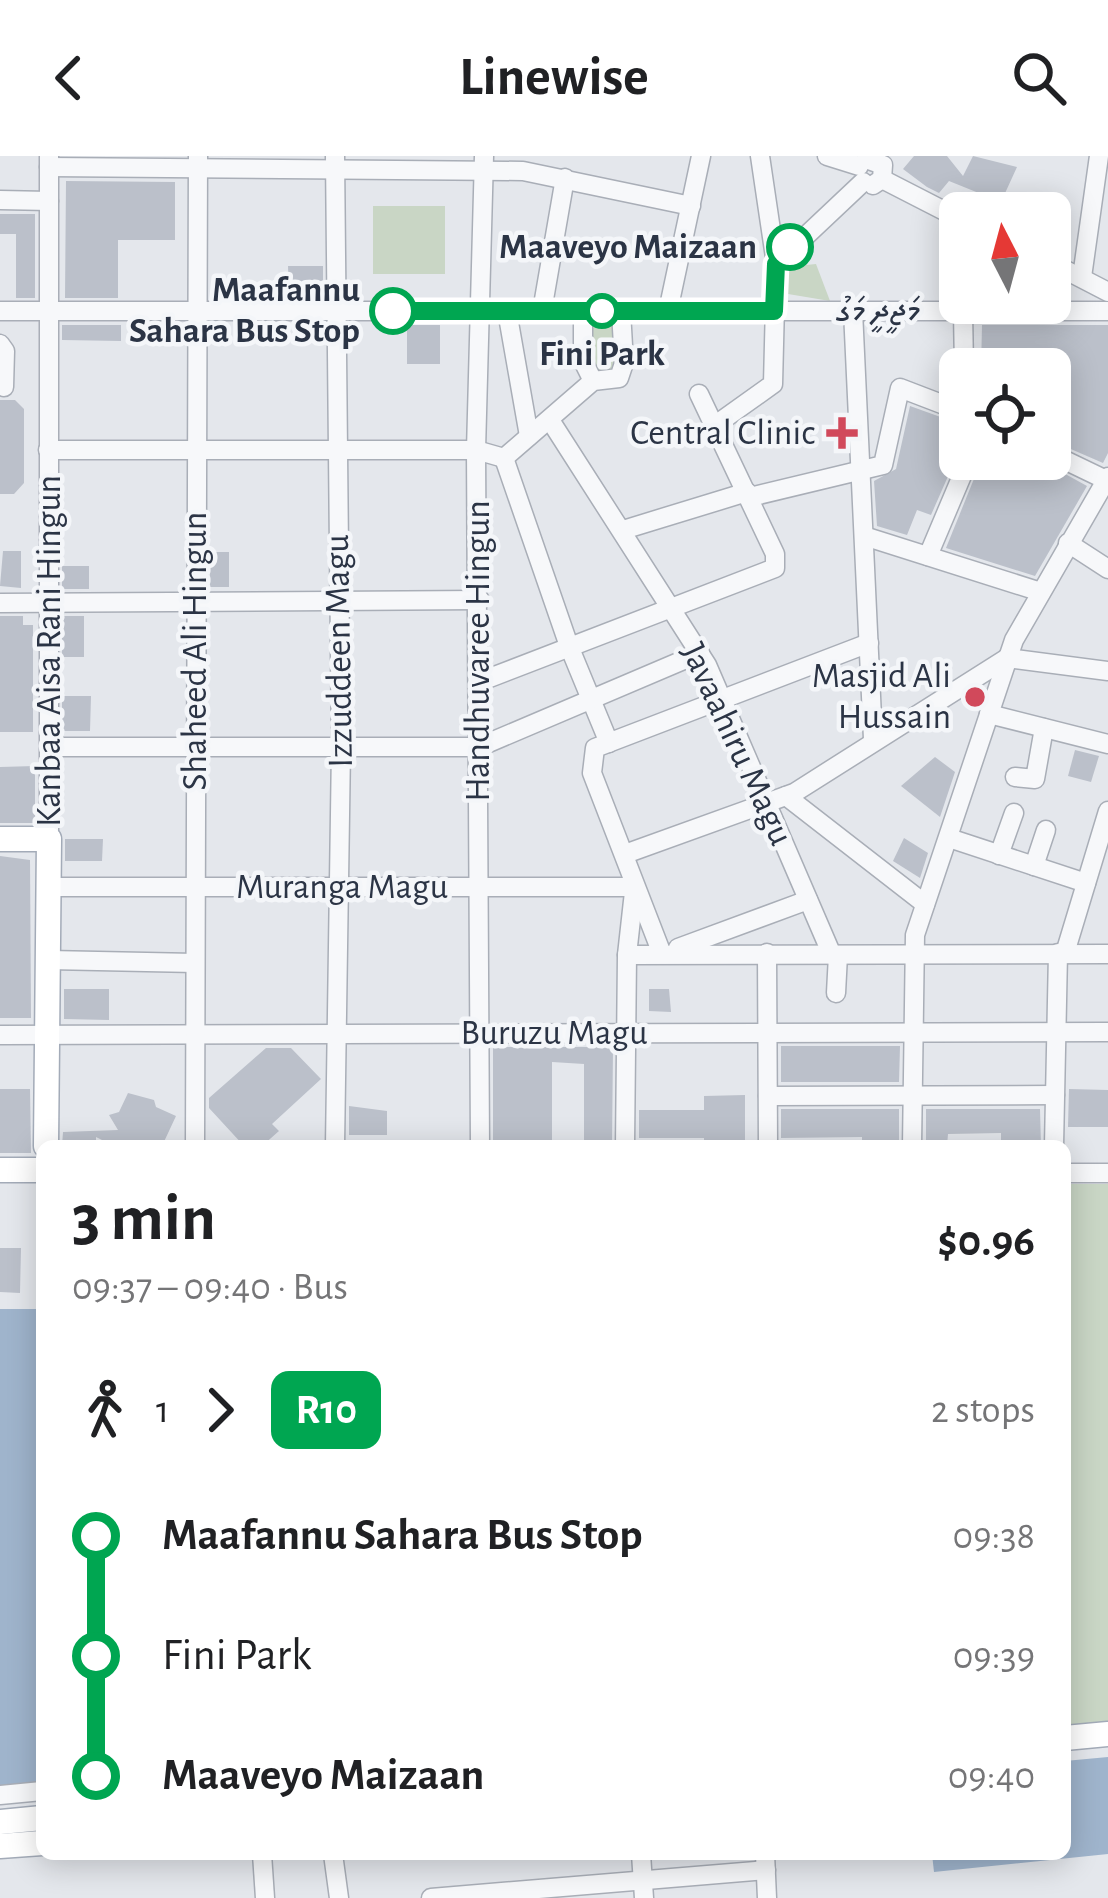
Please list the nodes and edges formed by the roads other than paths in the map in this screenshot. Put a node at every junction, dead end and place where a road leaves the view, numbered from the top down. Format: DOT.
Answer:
graph roads {
  1 [pos="701,156"];
  2 [pos="760,156"];
  3 [pos="827,156"];
  4 [pos="905,156"];
  5 [pos="1100,156"];
  6 [pos="49,161"];
  7 [pos="334,162"];
  8 [pos="198,163"];
  9 [pos="484,163"];
  10 [pos="870,169"];
  11 [pos="566,178"];
  12 [pos="0,200"];
  13 [pos="49,201"];
  14 [pos="691,206"];
  15 [pos="939,207"];
  16 [pos="776,264"];
  17 [pos="1071,272"];
  18 [pos="1082,277"];
  19 [pos="1108,292"];
  20 [pos="886,308"];
  21 [pos="939,308"];
  22 [pos="0,310"];
  23 [pos="1071,310"];
  24 [pos="49,311"];
  25 [pos="197,311"];
  26 [pos="337,311"];
  27 [pos="478,311"];
  28 [pos="507,311"];
  29 [pos="542,311"];
  30 [pos="583,311"];
  31 [pos="621,311"];
  32 [pos="668,311"];
  33 [pos="774,311"];
  34 [pos="853,311"];
  35 [pos="939,311"];
  36 [pos="1108,311"];
  37 [pos="0,344"];
  38 [pos="593,381"];
  39 [pos="4,387"];
  40 [pos="699,394"];
  41 [pos="939,403"];
  42 [pos="550,420"];
  43 [pos="714,426"];
  44 [pos="530,436"];
  45 [pos="49,450"];
  46 [pos="476,450"];
  47 [pos="194,451"];
  48 [pos="337,452"];
  49 [pos="503,458"];
  50 [pos="1071,462"];
  51 [pos="861,470"];
  52 [pos="1107,478"];
  53 [pos="960,480"];
  54 [pos="749,495"];
  55 [pos="623,530"];
  56 [pos="864,536"];
  57 [pos="1068,543"];
  58 [pos="928,556"];
  59 [pos="1108,569"];
  60 [pos="1041,592"];
  61 [pos="480,600"];
  62 [pos="196,601"];
  63 [pos="338,601"];
  64 [pos="0,603"];
  65 [pos="49,603"];
  66 [pos="672,608"];
  67 [pos="869,643"];
  68 [pos="569,646"];
  69 [pos="700,653"];
  70 [pos="1007,658"];
  71 [pos="1108,671"];
  72 [pos="479,682"];
  73 [pos="590,698"];
  74 [pos="722,699"];
  75 [pos="989,714"];
  76 [pos="1044,728"];
  77 [pos="873,739"];
  78 [pos="609,743"];
  79 [pos="1108,745"];
  80 [pos="51,747"];
  81 [pos="479,747"];
  82 [pos="196,748"];
  83 [pos="341,748"];
  84 [pos="1016,777"];
  85 [pos="786,796"];
  86 [pos="767,804"];
  87 [pos="1108,812"];
  88 [pos="1014,813"];
  89 [pos="1046,830"];
  90 [pos="949,838"];
  91 [pos="0,839"];
  92 [pos="49,839"];
  93 [pos="625,854"];
  94 [pos="999,854"];
  95 [pos="1034,866"];
  96 [pos="1087,883"];
  97 [pos="49,887"];
  98 [pos="196,887"];
  99 [pos="339,887"];
  100 [pos="479,887"];
  101 [pos="635,887"];
  102 [pos="808,900"];
  103 [pos="925,904"];
  104 [pos="913,952"];
  105 [pos="767,953"];
  106 [pos="1062,953"];
  107 [pos="662,954"];
  108 [pos="1108,954"];
  109 [pos="627,955"];
  110 [pos="835,955"];
  111 [pos="49,960"];
  112 [pos="195,963"];
  113 [pos="836,993"];
  114 [pos="911,1032"];
  115 [pos="1056,1032"];
  116 [pos="1108,1032"];
  117 [pos="625,1033"];
  118 [pos="766,1033"];
  119 [pos="46,1034"];
  120 [pos="195,1034"];
  121 [pos="339,1034"];
  122 [pos="480,1034"];
  123 [pos="0,1035"];
  124 [pos="1055,1095"];
  125 [pos="768,1096"];
  126 [pos="911,1099"];
  127 [pos="46,1140"];
  128 [pos="195,1140"];
  129 [pos="334,1140"];
  130 [pos="480,1140"];
  131 [pos="625,1140"];
  132 [pos="768,1140"];
  133 [pos="912,1140"];
  134 [pos="1054,1140"];
  135 [pos="0,1170"];
  136 [pos="36,1170"];
  137 [pos="1071,1172"];
  138 [pos="1108,1173"];
  139 [pos="1108,1734"];
  140 [pos="1071,1737"];
  141 [pos="36,1792"];
  142 [pos="0,1795"];
  143 [pos="36,1819"];
  144 [pos="0,1822"];
  145 [pos="36,1843"];
  146 [pos="0,1846"];
  147 [pos="262,1860"];
  148 [pos="334,1860"];
  149 [pos="765,1862"];
  150 [pos="643,1889"];
  151 [pos="265,1898"];
  152 [pos="339,1898"];
  153 [pos="431,1898"];
  154 [pos="767,1898"];
  1 -- 14 [label="street"];
  2 -- 16 [label="street"];
  3 -- 10 [label="street"];
  4 -- 10 [label="street"];
  5 -- 18 [label="street"];
  6 -- 8 [label="street"];
  6 -- 13 [label="street, Kanbaa Aisa Rani Hingun"];
  7 -- 8 [label="street"];
  7 -- 9 [label="street"];
  7 -- 26 [label="street, Izzuddeen Magu"];
  8 -- 25 [label="street, Shaheed Ali Hingun"];
  9 -- 11 [label="street"];
  9 -- 27 [label="street, Handhuvaree Hingun"];
  10 -- 15 [label="street"];
  10 -- 16 [label="street"];
  11 -- 14 [label="street"];
  11 -- 29 [label="street"];
  12 -- 13 [label="street"];
  13 -- 24 [label="street, Kanbaa Aisa Rani Hingun"];
  14 -- 32 [label="street"];
  16 -- 33 [label="street"];
  17 -- 18 [label="street"];
  18 -- 19 [label="street"];
  20 -- 21 [label="street"];
  22 -- 24 [label="street, މަޖީދީ މަގު"];
  23 -- 36 [label="street, މަޖީދީ މަގު"];
  24 -- 25 [label="street, މަޖީދީ މަގު"];
  24 -- 45 [label="street, Kanbaa Aisa Rani Hingun"];
  25 -- 26 [label="street, މަޖީދީ މަގު"];
  25 -- 47 [label="street, Shaheed Ali Hingun"];
  26 -- 27 [label="street, މަޖީދީ މަގު"];
  26 -- 48 [label="street, Izzuddeen Magu"];
  27 -- 28 [label="street, މަޖީދީ މަގު"];
  27 -- 46 [label="street, Handhuvaree Hingun"];
  28 -- 29 [label="street, މަޖީދީ މަގު"];
  28 -- 44 [label="street"];
  29 -- 30 [label="street, މަޖީދީ މަގު"];
  30 -- 31 [label="street, މަޖީދީ މަގު"];
  30 -- 38 [label="street"];
  31 -- 32 [label="street, މަޖީދީ މަގު"];
  31 -- 38 [label="street"];
  32 -- 33 [label="street, މަޖީދީ މަގު"];
  33 -- 34 [label="street, މަޖީދީ މަގު"];
  33 -- 43 [label="street"];
  34 -- 35 [label="street, މަޖީދީ މަގު"];
  34 -- 51 [label="street"];
  37 -- 39 [label="street"];
  38 -- 42 [label="street"];
  40 -- 43 [label="street"];
  41 -- 51 [label="street"];
  42 -- 44 [label="street"];
  42 -- 55 [label="street, Javaahiru Magu"];
  43 -- 54 [label="street"];
  44 -- 49 [label="street"];
  45 -- 47 [label="street"];
  45 -- 65 [label="street, Kanbaa Aisa Rani Hingun"];
  46 -- 48 [label="street"];
  46 -- 49 [label="street"];
  46 -- 61 [label="street, Handhuvaree Hingun"];
  47 -- 48 [label="street"];
  47 -- 62 [label="street, Shaheed Ali Hingun"];
  48 -- 63 [label="street, Izzuddeen Magu"];
  49 -- 68 [label="street"];
  50 -- 52 [label="street"];
  51 -- 54 [label="street"];
  51 -- 56 [label="street"];
  52 -- 57 [label="street"];
  53 -- 58 [label="street"];
  54 -- 55 [label="street"];
  54 -- 66 [label="street"];
  55 -- 66 [label="street, Javaahiru Magu"];
  56 -- 58 [label="street"];
  56 -- 67 [label="street"];
  57 -- 59 [label="street"];
  57 -- 60 [label="street"];
  58 -- 60 [label="street"];
  60 -- 70 [label="street"];
  61 -- 63 [label="street"];
  61 -- 72 [label="street, Handhuvaree Hingun"];
  62 -- 63 [label="street"];
  62 -- 65 [label="street"];
  62 -- 82 [label="street, Shaheed Ali Hingun"];
  63 -- 83 [label="street, Izzuddeen Magu"];
  64 -- 65 [label="street"];
  65 -- 80 [label="street, Kanbaa Aisa Rani Hingun"];
  66 -- 68 [label="street"];
  66 -- 69 [label="street, Javaahiru Magu"];
  67 -- 74 [label="street"];
  67 -- 77 [label="street"];
  68 -- 72 [label="street"];
  68 -- 73 [label="street"];
  69 -- 73 [label="street"];
  69 -- 74 [label="street, Javaahiru Magu"];
  70 -- 71 [label="street"];
  70 -- 75 [label="street"];
  70 -- 77 [label="street"];
  72 -- 81 [label="street, Handhuvaree Hingun"];
  73 -- 78 [label="street"];
  73 -- 81 [label="street"];
  74 -- 78 [label="street"];
  74 -- 86 [label="street, Javaahiru Magu"];
  75 -- 76 [label="street"];
  75 -- 90 [label="street"];
  76 -- 79 [label="street"];
  76 -- 84 [label="street"];
  77 -- 85 [label="street"];
  78 -- 93 [label="street"];
  80 -- 82 [label="street"];
  80 -- 92 [label="street, Kanbaa Aisa Rani Hingun"];
  81 -- 83 [label="street"];
  81 -- 100 [label="street, Handhuvaree Hingun"];
  82 -- 83 [label="street"];
  82 -- 98 [label="street, Shaheed Ali Hingun"];
  83 -- 99 [label="street, Izzuddeen Magu"];
  85 -- 86 [label="street"];
  85 -- 103 [label="street"];
  86 -- 93 [label="street"];
  86 -- 102 [label="street, Javaahiru Magu"];
  87 -- 96 [label="street"];
  88 -- 94 [label="street"];
  89 -- 95 [label="street"];
  90 -- 94 [label="street"];
  90 -- 103 [label="street"];
  91 -- 92 [label="main road"];
  92 -- 97 [label="main road, Kanbaa Aisa Rani Hingun"];
  93 -- 101 [label="street"];
  94 -- 95 [label="street"];
  95 -- 96 [label="street"];
  96 -- 106 [label="street"];
  97 -- 98 [label="street, Muranga Magu"];
  97 -- 111 [label="main road, Kanbaa Aisa Rani Hingun"];
  98 -- 99 [label="street, Muranga Magu"];
  98 -- 112 [label="street, Shaheed Ali Hingun"];
  99 -- 100 [label="street, Muranga Magu"];
  99 -- 121 [label="street, Izzuddeen Magu"];
  100 -- 101 [label="street, Muranga Magu"];
  100 -- 122 [label="street, Handhuvaree Hingun"];
  101 -- 107 [label="street"];
  101 -- 109 [label="street"];
  102 -- 107 [label="street"];
  102 -- 110 [label="street, Javaahiru Magu"];
  103 -- 104 [label="street"];
  104 -- 106 [label="street"];
  104 -- 110 [label="street"];
  104 -- 114 [label="street"];
  105 -- 107 [label="street"];
  105 -- 110 [label="street"];
  105 -- 118 [label="street"];
  106 -- 108 [label="street"];
  106 -- 115 [label="street"];
  107 -- 109 [label="street"];
  109 -- 117 [label="street"];
  110 -- 113 [label="street"];
  111 -- 112 [label="street"];
  111 -- 119 [label="main road, Kanbaa Aisa Rani Hingun"];
  112 -- 120 [label="street, Shaheed Ali Hingun"];
  114 -- 115 [label="street, Buruzu Magu"];
  114 -- 118 [label="street, Buruzu Magu"];
  114 -- 126 [label="street"];
  115 -- 116 [label="street, Buruzu Magu"];
  115 -- 124 [label="street"];
  117 -- 118 [label="street, Buruzu Magu"];
  117 -- 122 [label="street, Buruzu Magu"];
  117 -- 131 [label="street"];
  118 -- 125 [label="street"];
  119 -- 120 [label="street, Buruzu Magu"];
  119 -- 123 [label="street, Buruzu Magu"];
  119 -- 127 [label="main road, Kanbaa Aisa Rani Hingun"];
  120 -- 121 [label="street, Buruzu Magu"];
  120 -- 128 [label="street, Shaheed Ali Hingun"];
  121 -- 122 [label="street, Buruzu Magu"];
  121 -- 129 [label="street, Izzuddeen Magu"];
  122 -- 130 [label="street, Handhuvaree Hingun"];
  124 -- 126 [label="street"];
  124 -- 134 [label="street"];
  125 -- 126 [label="street"];
  125 -- 132 [label="street"];
  126 -- 133 [label="street"];
  135 -- 136 [label="main road"];
  137 -- 138 [label="street"];
  139 -- 140 [label="main road"];
  141 -- 142 [label="street"];
  143 -- 144 [label="main road"];
  145 -- 146 [label="main road"];
  147 -- 151 [label="street"];
  148 -- 152 [label="street"];
  149 -- 150 [label="street"];
  149 -- 154 [label="street"];
  150 -- 153 [label="street"];
}
